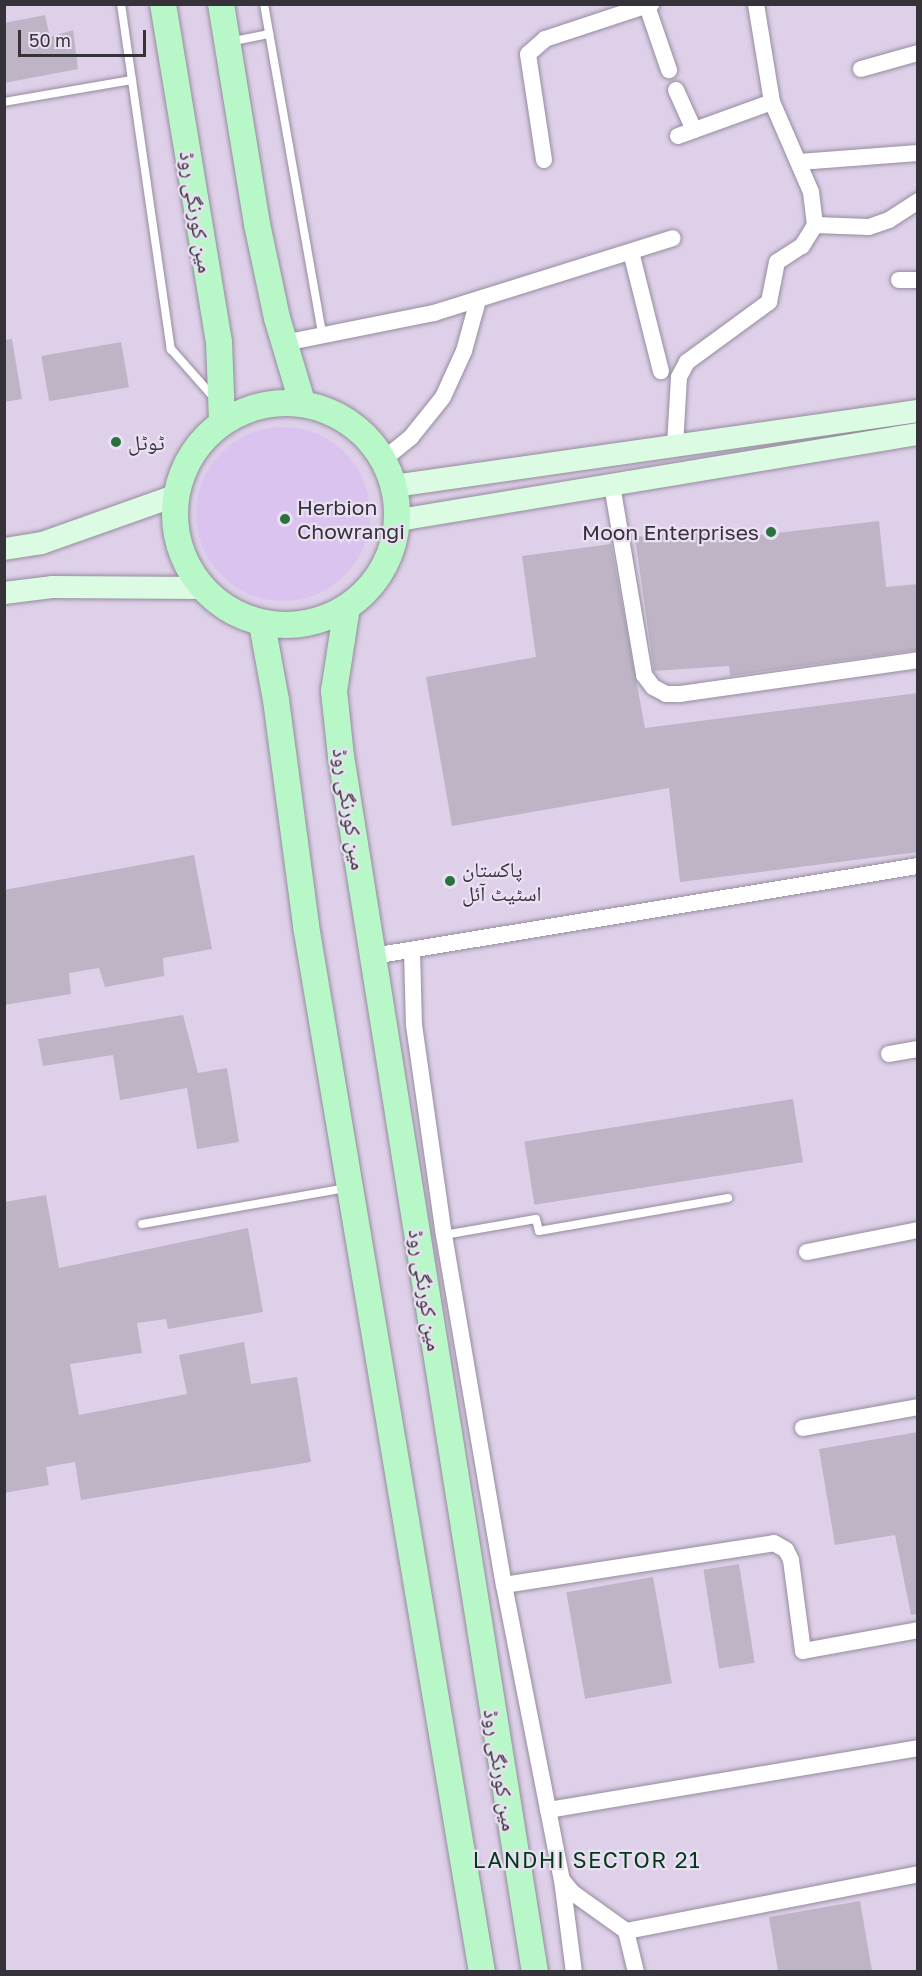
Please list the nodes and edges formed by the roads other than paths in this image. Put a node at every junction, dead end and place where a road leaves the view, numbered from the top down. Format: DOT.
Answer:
graph roads {
  1 [pos="122,4"];
  2 [pos="163,4"];
  3 [pos="221,4"];
  4 [pos="264,4"];
  5 [pos="756,4"];
  6 [pos="649,5"];
  7 [pos="269,34"];
  8 [pos="227,43"];
  9 [pos="918,53"];
  10 [pos="861,69"];
  11 [pos="669,70"];
  12 [pos="132,80"];
  13 [pos="676,90"];
  14 [pos="4,102"];
  15 [pos="772,102"];
  16 [pos="918,153"];
  17 [pos="544,160"];
  18 [pos="799,162"];
  19 [pos="918,201"];
  20 [pos="815,225"];
  21 [pos="673,238"];
  22 [pos="631,252"];
  23 [pos="899,280"];
  24 [pos="918,280"];
  25 [pos="478,300"];
  26 [pos="322,337"];
  27 [pos="284,343"];
  28 [pos="661,370"];
  29 [pos="302,402"];
  30 [pos="918,411"];
  31 [pos="222,413"];
  32 [pos="918,434"];
  33 [pos="675,446"];
  34 [pos="384,459"];
  35 [pos="612,485"];
  36 [pos="394,486"];
  37 [pos="175,496"];
  38 [pos="399,520"];
  39 [pos="4,549"];
  40 [pos="202,588"];
  41 [pos="4,594"];
  42 [pos="347,607"];
  43 [pos="262,624"];
  44 [pos="918,660"];
  45 [pos="918,866"];
  46 [pos="412,950"];
  47 [pos="373,956"];
  48 [pos="918,1049"];
  49 [pos="889,1054"];
  50 [pos="350,1187"];
  51 [pos="729,1198"];
  52 [pos="141,1224"];
  53 [pos="918,1230"];
  54 [pos="444,1235"];
  55 [pos="807,1252"];
  56 [pos="918,1407"];
  57 [pos="803,1428"];
  58 [pos="504,1585"];
  59 [pos="918,1630"];
  60 [pos="918,1748"];
  61 [pos="548,1810"];
  62 [pos="918,1874"];
  63 [pos="562,1880"];
  64 [pos="627,1931"];
  65 [pos="482,1971"];
  66 [pos="535,1971"];
  67 [pos="574,1971"];
  68 [pos="636,1971"];
  1 -- 12 [label="lane"];
  2 -- 31 [label="main road, مین کورنگی روڈ"];
  3 -- 8 [label="main road"];
  4 -- 7 [label="lane"];
  5 -- 15 [label="street"];
  6 -- 11 [label="street"];
  6 -- 17 [label="street"];
  7 -- 8 [label="lane"];
  7 -- 26 [label="lane"];
  8 -- 27 [label="main road"];
  9 -- 10 [label="street"];
  12 -- 14 [label="lane"];
  12 -- 31 [label="lane"];
  13 -- 15 [label="street"];
  15 -- 18 [label="street"];
  16 -- 18 [label="street"];
  18 -- 20 [label="street"];
  19 -- 20 [label="street"];
  20 -- 33 [label="street"];
  21 -- 22 [label="street"];
  22 -- 25 [label="street"];
  22 -- 28 [label="street"];
  23 -- 24 [label="street"];
  25 -- 26 [label="street"];
  25 -- 34 [label="street"];
  26 -- 27 [label="street"];
  27 -- 29 [label="main road"];
  29 -- 31 [label="main road"];
  29 -- 34 [label="main road"];
  30 -- 33 [label="main road"];
  31 -- 37 [label="main road"];
  32 -- 35 [label="main road"];
  33 -- 36 [label="main road"];
  34 -- 36 [label="main road"];
  35 -- 38 [label="main road"];
  35 -- 44 [label="street"];
  36 -- 38 [label="main road"];
  37 -- 39 [label="main road"];
  37 -- 40 [label="main road"];
  38 -- 42 [label="main road"];
  40 -- 41 [label="main road"];
  40 -- 43 [label="main road"];
  42 -- 43 [label="main road"];
  42 -- 47 [label="main road, مین کورنگی روڈ"];
  43 -- 50 [label="main road"];
  45 -- 46 [label="street"];
  46 -- 47 [label="street"];
  46 -- 54 [label="street"];
  47 -- 66 [label="main road, مین کورنگی روڈ"];
  48 -- 49 [label="street"];
  50 -- 52 [label="lane"];
  50 -- 65 [label="main road"];
  51 -- 54 [label="lane"];
  53 -- 55 [label="street"];
  54 -- 58 [label="street"];
  56 -- 57 [label="street"];
  58 -- 59 [label="street"];
  58 -- 61 [label="street"];
  60 -- 61 [label="street"];
  61 -- 63 [label="street"];
  62 -- 64 [label="street"];
  63 -- 64 [label="street"];
  63 -- 67 [label="street"];
  64 -- 68 [label="street"];
}
